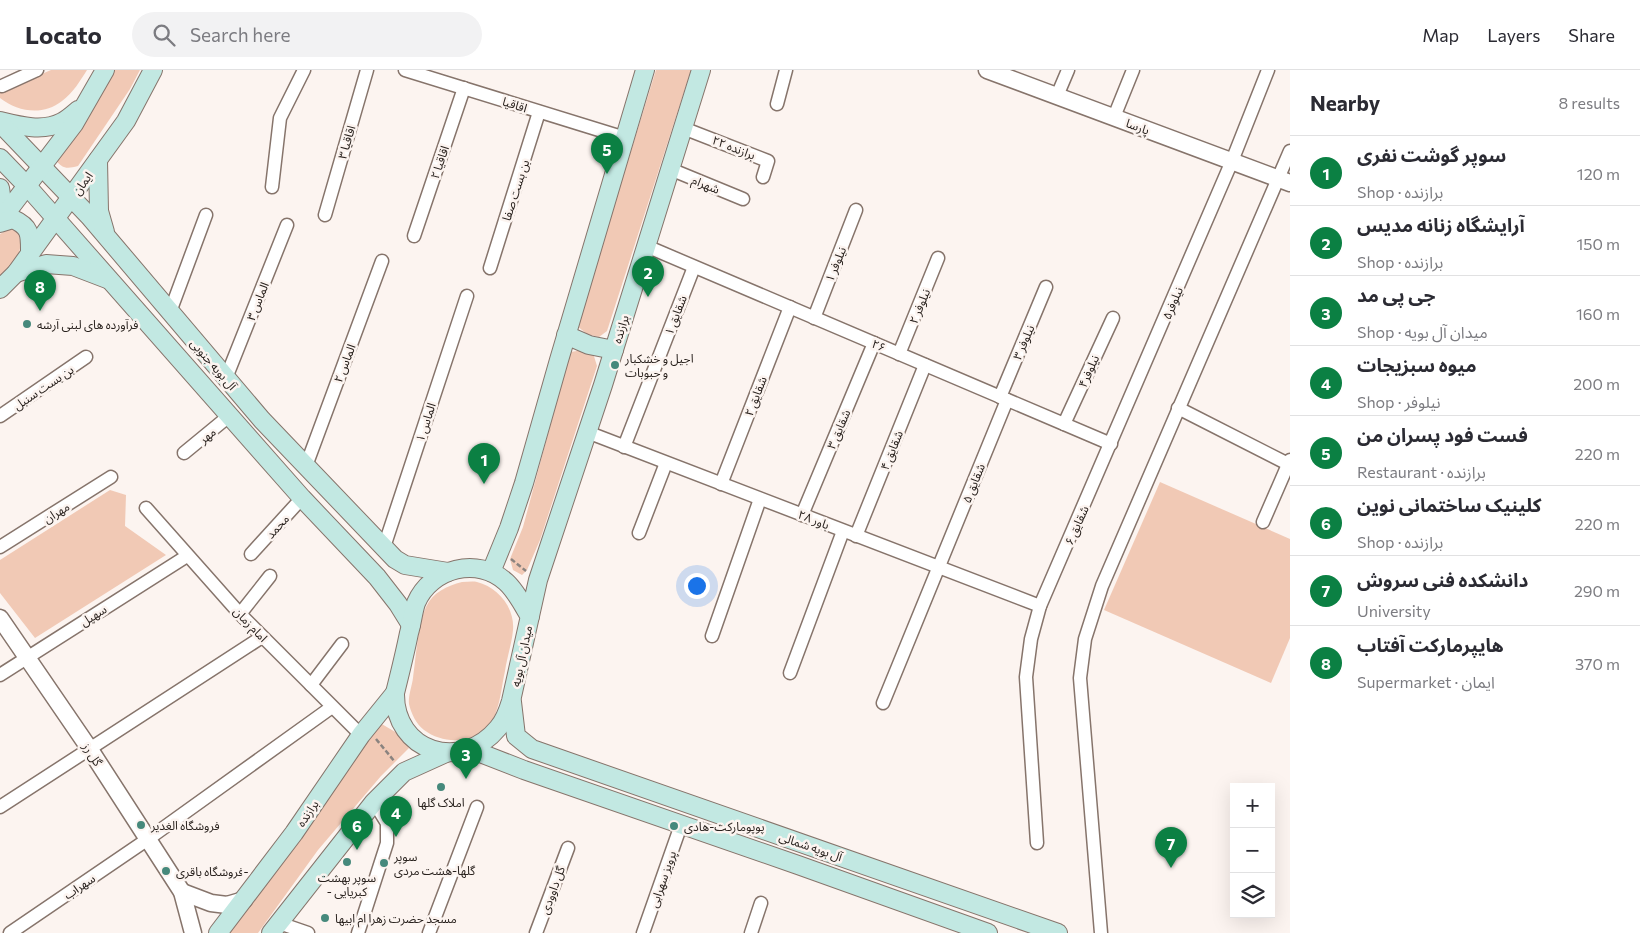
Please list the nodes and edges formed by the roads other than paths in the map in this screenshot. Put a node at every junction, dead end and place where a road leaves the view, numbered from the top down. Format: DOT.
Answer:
graph roads {
  1 [pos="36,70"];
  2 [pos="105,70"];
  3 [pos="153,70"];
  4 [pos="304,70"];
  5 [pos="367,70"];
  6 [pos="405,70"];
  7 [pos="645,70"];
  8 [pos="701,70"];
  9 [pos="786,70"];
  10 [pos="987,70"];
  11 [pos="1068,70"];
  12 [pos="1132,70"];
  13 [pos="1268,70"];
  14 [pos="2,86"];
  15 [pos="464,88"];
  16 [pos="1057,96"];
  17 [pos="777,104"];
  18 [pos="85,106"];
  19 [pos="540,112"];
  20 [pos="1114,118"];
  21 [pos="0,122"];
  22 [pos="683,128"];
  23 [pos="625,138"];
  24 [pos="1290,151"];
  25 [pos="0,158"];
  26 [pos="47,160"];
  27 [pos="98,160"];
  28 [pos="1232,161"];
  29 [pos="670,169"];
  30 [pos="763,177"];
  31 [pos="84,180"];
  32 [pos="1285,181"];
  33 [pos="27,186"];
  34 [pos="272,187"];
  35 [pos="0,188"];
  36 [pos="72,197"];
  37 [pos="743,198"];
  38 [pos="856,210"];
  39 [pos="206,215"];
  40 [pos="325,215"];
  41 [pos="55,219"];
  42 [pos="1,220"];
  43 [pos="287,225"];
  44 [pos="414,236"];
  45 [pos="107,237"];
  46 [pos="646,246"];
  47 [pos="30,253"];
  48 [pos="938,258"];
  49 [pos="382,261"];
  50 [pos="694,266"];
  51 [pos="490,268"];
  52 [pos="16,273"];
  53 [pos="111,281"];
  54 [pos="1046,287"];
  55 [pos="0,289"];
  56 [pos="467,296"];
  57 [pos="790,307"];
  58 [pos="170,312"];
  59 [pos="814,318"];
  60 [pos="1113,318"];
  61 [pos="566,335"];
  62 [pos="874,343"];
  63 [pos="614,350"];
  64 [pos="900,354"];
  65 [pos="86,357"];
  66 [pos="925,365"];
  67 [pos="226,378"];
  68 [pos="1003,398"];
  69 [pos="1178,408"];
  70 [pos="0,416"];
  71 [pos="229,416"];
  72 [pos="1064,424"];
  73 [pos="587,432"];
  74 [pos="1111,444"];
  75 [pos="624,447"];
  76 [pos="184,453"];
  77 [pos="666,463"];
  78 [pos="1289,463"];
  79 [pos="306,466"];
  80 [pos="111,477"];
  81 [pos="721,484"];
  82 [pos="302,498"];
  83 [pos="760,499"];
  84 [pos="146,508"];
  85 [pos="802,515"];
  86 [pos="1263,522"];
  87 [pos="843,530"];
  88 [pos="639,533"];
  89 [pos="856,536"];
  90 [pos="0,547"];
  91 [pos="384,548"];
  92 [pos="251,554"];
  93 [pos="187,556"];
  94 [pos="938,567"];
  95 [pos="448,572"];
  96 [pos="491,572"];
  97 [pos="270,576"];
  98 [pos="1040,606"];
  99 [pos="240,614"];
  100 [pos="530,617"];
  101 [pos="0,618"];
  102 [pos="411,625"];
  103 [pos="262,636"];
  104 [pos="712,636"];
  105 [pos="342,644"];
  106 [pos="26,657"];
  107 [pos="790,673"];
  108 [pos="0,675"];
  109 [pos="311,685"];
  110 [pos="395,693"];
  111 [pos="511,701"];
  112 [pos="883,703"];
  113 [pos="332,707"];
  114 [pos="364,732"];
  115 [pos="89,748"];
  116 [pos="470,749"];
  117 [pos="446,752"];
  118 [pos="374,802"];
  119 [pos="0,807"];
  120 [pos="477,807"];
  121 [pos="682,825"];
  122 [pos="148,838"];
  123 [pos="1037,843"];
  124 [pos="568,848"];
  125 [pos="882,870"];
  126 [pos="182,892"];
  127 [pos="873,892"];
  128 [pos="244,900"];
  129 [pos="760,904"];
  130 [pos="275,928"];
  131 [pos="10,933"];
  132 [pos="193,933"];
  133 [pos="218,933"];
  134 [pos="308,933"];
  135 [pos="358,933"];
  136 [pos="429,933"];
  137 [pos="536,933"];
  138 [pos="643,933"];
  139 [pos="750,933"];
  140 [pos="988,933"];
  141 [pos="1058,933"];
  142 [pos="1101,933"];
  1 -- 14 [label="street"];
  2 -- 18 [label="main road"];
  3 -- 27 [label="main road, ایمان"];
  4 -- 34 [label="street"];
  5 -- 40 [label="street, اقاقیا ۳"];
  6 -- 15 [label="street, اقاقیا"];
  7 -- 23 [label="main road"];
  8 -- 22 [label="main road, برازنده"];
  9 -- 17 [label="street"];
  10 -- 16 [label="street, پارسا"];
  11 -- 16 [label="street"];
  12 -- 20 [label="street"];
  13 -- 28 [label="street, نیلوفر۵"];
  15 -- 19 [label="street, اقاقیا"];
  15 -- 44 [label="street, اقاقیا ۲"];
  16 -- 20 [label="street, پارسا"];
  18 -- 21 [label="main road"];
  18 -- 26 [label="main road"];
  19 -- 23 [label="street, اقاقیا"];
  19 -- 51 [label="street, بن بست صفا"];
  20 -- 28 [label="street, پارسا"];
  21 -- 26 [label="main road, آل بویه جنوبی"];
  22 -- 29 [label="main road, برازنده"];
  22 -- 30 [label="street, برازنده ۲۲"];
  23 -- 61 [label="main road"];
  24 -- 32 [label="street"];
  25 -- 33 [label="main road, آل بویه جنوبی"];
  26 -- 31 [label="main road"];
  26 -- 33 [label="main road"];
  26 -- 36 [label="main road, آل بویه جنوبی"];
  27 -- 31 [label="main road, ایمان"];
  27 -- 45 [label="main road"];
  28 -- 32 [label="street, پارسا"];
  28 -- 74 [label="street, نیلوفر۵"];
  29 -- 37 [label="street, شهرام"];
  29 -- 46 [label="main road, برازنده"];
  31 -- 36 [label="main road, ایمان"];
  32 -- 69 [label="street"];
  33 -- 41 [label="main road, آل بویه جنوبی"];
  33 -- 42 [label="main road"];
  35 -- 42 [label="main road"];
  36 -- 41 [label="main road, ایمان"];
  36 -- 45 [label="main road, آل بویه جنوبی"];
  38 -- 59 [label="street, نیلوفر ۱"];
  39 -- 58 [label="street"];
  41 -- 47 [label="main road, ایمان"];
  41 -- 53 [label="main road, آل بویه جنوبی"];
  42 -- 47 [label="main road"];
  43 -- 67 [label="street, الماس ۳"];
  45 -- 58 [label="main road, آل بویه جنوبی"];
  46 -- 50 [label="street, ۲۶"];
  46 -- 63 [label="main road, برازنده"];
  47 -- 52 [label="main road, ایمان"];
  48 -- 64 [label="street, نیلوفر ۲"];
  49 -- 79 [label="street, الماس ۲"];
  50 -- 57 [label="street, ۲۶"];
  50 -- 75 [label="street, شقایق ۱"];
  52 -- 53 [label="main road"];
  52 -- 55 [label="main road, ایمان"];
  53 -- 71 [label="main road, آل بویه جنوبی"];
  54 -- 68 [label="street, نیلوفر ۳"];
  56 -- 91 [label="street, الماس ۱"];
  57 -- 59 [label="street, ۲۶"];
  57 -- 81 [label="street, شقایق ۲"];
  58 -- 67 [label="main road, آل بویه جنوبی"];
  59 -- 62 [label="street, ۲۶"];
  60 -- 72 [label="street, نیلوفر۴"];
  61 -- 63 [label="main road"];
  61 -- 96 [label="main road"];
  62 -- 64 [label="street, ۲۶"];
  62 -- 85 [label="street, شقایق ۳"];
  63 -- 73 [label="main road, برازنده"];
  64 -- 66 [label="street, ۲۶"];
  65 -- 70 [label="street, بن بست سنبل"];
  66 -- 68 [label="street, ۲۶"];
  66 -- 89 [label="street, شقایق ۴"];
  67 -- 79 [label="main road, آل بویه جنوبی"];
  68 -- 72 [label="street, ۲۶"];
  68 -- 94 [label="street, شقایق ۵"];
  69 -- 78 [label="street"];
  69 -- 142 [label="street"];
  71 -- 76 [label="street, مهر"];
  71 -- 82 [label="main road, آل بویه جنوبی"];
  72 -- 74 [label="street, ۲۶"];
  73 -- 75 [label="street, باور ۲۸"];
  73 -- 100 [label="main road, برازنده"];
  74 -- 98 [label="street, شقایق ۶"];
  75 -- 77 [label="street, باور ۲۸"];
  77 -- 81 [label="street, باور ۲۸"];
  77 -- 88 [label="street"];
  78 -- 86 [label="street"];
  79 -- 91 [label="main road, آل بویه جنوبی"];
  80 -- 90 [label="street, مهران"];
  81 -- 83 [label="street, باور ۲۸"];
  82 -- 92 [label="street, محمد"];
  82 -- 102 [label="main road, آل بویه جنوبی"];
  83 -- 85 [label="street, باور ۲۸"];
  83 -- 104 [label="street"];
  84 -- 93 [label="street, امام زمان"];
  85 -- 87 [label="street, باور ۲۸"];
  87 -- 89 [label="street, باور ۲۸"];
  87 -- 107 [label="street"];
  89 -- 94 [label="street, باور ۲۸"];
  91 -- 95 [label="main road, آل بویه جنوبی"];
  93 -- 99 [label="street, امام زمان"];
  93 -- 106 [label="street, سهیل"];
  94 -- 98 [label="street, باور ۲۸"];
  94 -- 112 [label="street, شقایق ۵"];
  95 -- 96 [label="main road, میدان آل بویه"];
  95 -- 102 [label="main road, میدان آل بویه"];
  96 -- 100 [label="main road, میدان آل بویه"];
  97 -- 99 [label="street"];
  98 -- 123 [label="street, شقایق ۶"];
  99 -- 103 [label="street, امام زمان"];
  100 -- 111 [label="main road, میدان آل بویه"];
  101 -- 106 [label="street, گل رز"];
  102 -- 110 [label="main road, میدان آل بویه"];
  103 -- 109 [label="street, امام زمان"];
  103 -- 115 [label="street"];
  105 -- 109 [label="street"];
  106 -- 108 [label="street, سهیل"];
  106 -- 115 [label="street, گل رز"];
  109 -- 113 [label="street, امام زمان"];
  110 -- 114 [label="main road, برازنده"];
  110 -- 117 [label="main road, میدان آل بویه"];
  111 -- 116 [label="main road, میدان آل بویه"];
  111 -- 125 [label="main road, آل بویه شمالی"];
  113 -- 114 [label="street, امام زمان"];
  113 -- 122 [label="street, سهراب"];
  114 -- 128 [label="main road, برازنده"];
  115 -- 119 [label="street"];
  115 -- 122 [label="street, گل رز"];
  116 -- 117 [label="main road, میدان آل بویه"];
  116 -- 121 [label="main road, آل بویه شمالی"];
  117 -- 118 [label="main road"];
  118 -- 130 [label="main road"];
  118 -- 135 [label="street"];
  120 -- 136 [label="street"];
  121 -- 127 [label="main road, آل بویه شمالی"];
  121 -- 138 [label="street, پرویز سهرابی"];
  122 -- 126 [label="street, گل رز"];
  122 -- 131 [label="street, سهراب"];
  124 -- 137 [label="street, گل داوودی"];
  125 -- 127 [label="street"];
  125 -- 141 [label="main road, آل بویه شمالی"];
  126 -- 128 [label="street"];
  126 -- 132 [label="street, گل رز"];
  127 -- 140 [label="main road, آل بویه شمالی"];
  128 -- 133 [label="main road, برازنده"];
  129 -- 139 [label="street"];
  130 -- 134 [label="street"];
}
